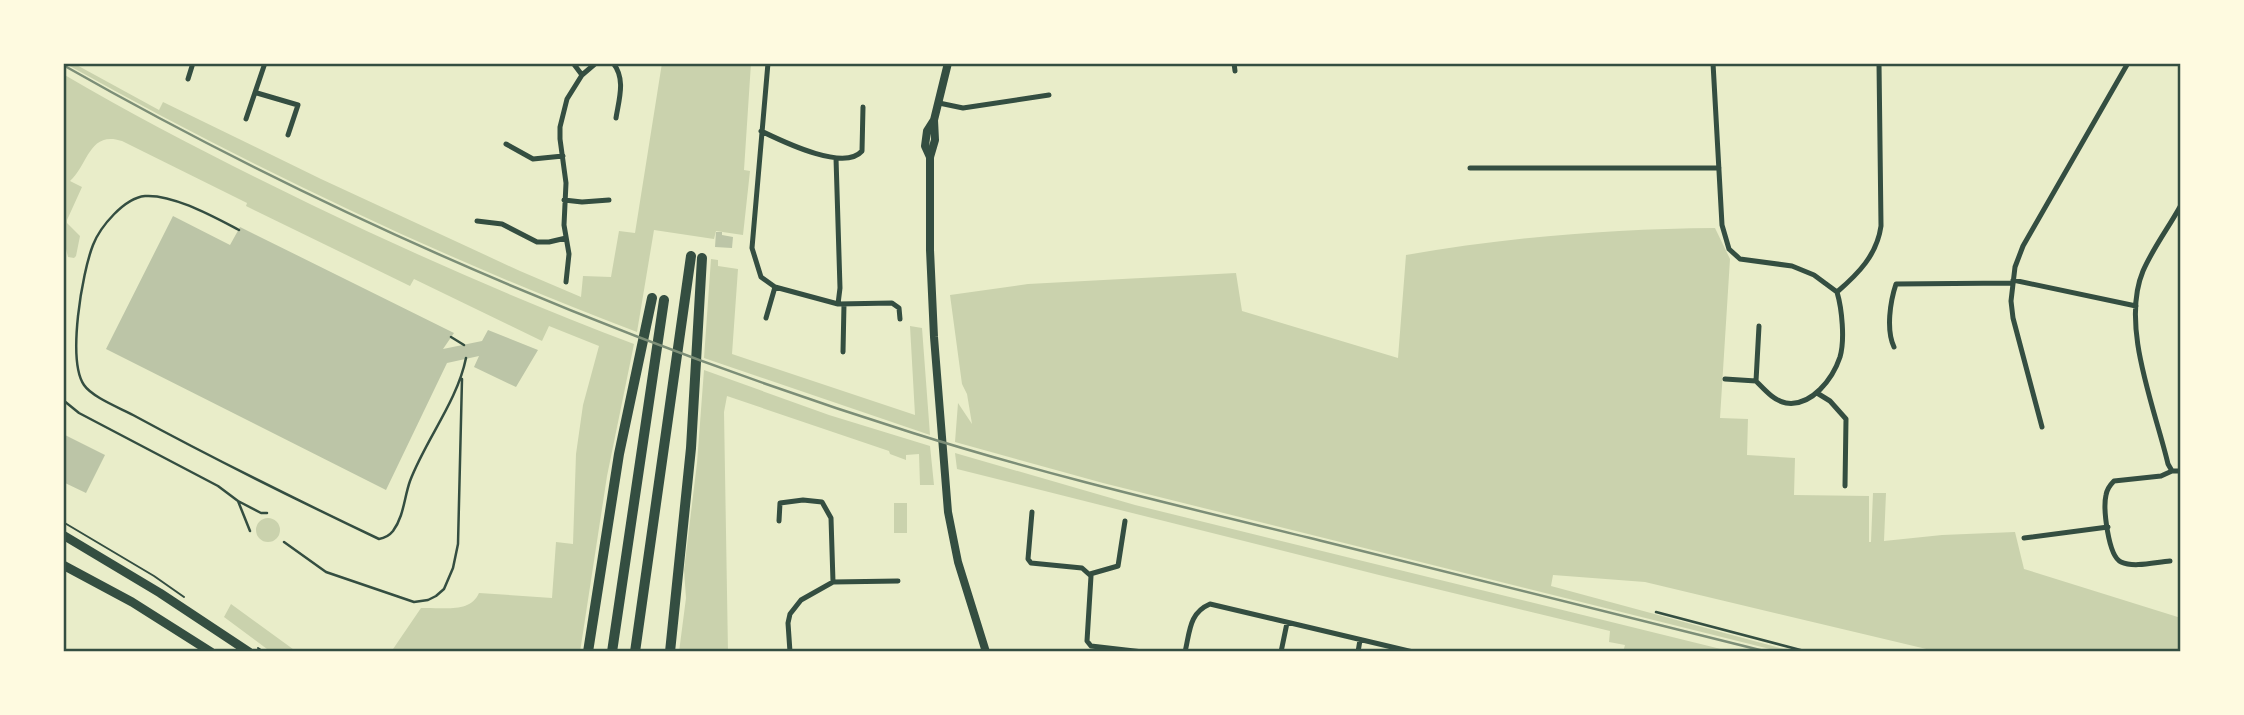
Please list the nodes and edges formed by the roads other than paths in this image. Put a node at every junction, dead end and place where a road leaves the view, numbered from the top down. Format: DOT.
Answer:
graph roads {
  1 [pos="193,63"];
  2 [pos="265,63"];
  3 [pos="573,63"];
  4 [pos="596,63"];
  5 [pos="613,63"];
  6 [pos="768,63"];
  7 [pos="948,63"];
  8 [pos="1234,63"];
  9 [pos="1713,63"];
  10 [pos="1878,63"];
  11 [pos="2128,63"];
  12 [pos="1234,71"];
  13 [pos="582,75"];
  14 [pos="188,79"];
  15 [pos="257,93"];
  16 [pos="1049,95"];
  17 [pos="939,103"];
  18 [pos="863,107"];
  19 [pos="616,118"];
  20 [pos="246,119"];
  21 [pos="761,131"];
  22 [pos="288,135"];
  23 [pos="506,144"];
  24 [pos="563,156"];
  25 [pos="836,158"];
  26 [pos="1470,168"];
  27 [pos="1719,168"];
  28 [pos="564,200"];
  29 [pos="609,200"];
  30 [pos="2181,205"];
  31 [pos="477,221"];
  32 [pos="239,230"];
  33 [pos="566,238"];
  34 [pos="566,282"];
  35 [pos="2013,282"];
  36 [pos="775,287"];
  37 [pos="1837,292"];
  38 [pos="652,298"];
  39 [pos="664,300"];
  40 [pos="841,304"];
  41 [pos="2136,306"];
  42 [pos="766,318"];
  43 [pos="900,319"];
  44 [pos="1759,326"];
  45 [pos="451,337"];
  46 [pos="464,345"];
  47 [pos="1894,347"];
  48 [pos="843,352"];
  49 [pos="466,358"];
  50 [pos="462,377"];
  51 [pos="1725,379"];
  52 [pos="1756,381"];
  53 [pos="1817,393"];
  54 [pos="63,400"];
  55 [pos="2042,427"];
  56 [pos="2172,471"];
  57 [pos="2181,471"];
  58 [pos="1845,486"];
  59 [pos="238,501"];
  60 [pos="1032,512"];
  61 [pos="267,513"];
  62 [pos="779,521"];
  63 [pos="1125,521"];
  64 [pos="2108,527"];
  65 [pos="250,531"];
  66 [pos="63,535"];
  67 [pos="2024,538"];
  68 [pos="284,542"];
  69 [pos="2170,561"];
  70 [pos="63,565"];
  71 [pos="1090,574"];
  72 [pos="898,581"];
  73 [pos="833,582"];
  74 [pos="1656,612"];
  75 [pos="1287,623"];
  76 [pos="1360,640"];
  77 [pos="211,652"];
  78 [pos="248,652"];
  79 [pos="588,652"];
  80 [pos="612,652"];
  81 [pos="635,652"];
  82 [pos="670,652"];
  83 [pos="790,652"];
  84 [pos="986,652"];
  85 [pos="1143,652"];
  86 [pos="1185,652"];
  87 [pos="1281,652"];
  88 [pos="1357,652"];
  89 [pos="1413,652"];
  90 [pos="1808,652"];
  1 -- 14 [label="street"];
  2 -- 15 [label="street"];
  3 -- 13 [label="street"];
  4 -- 13 [label="street"];
  5 -- 19 [label="street"];
  6 -- 21 [label="street"];
  7 -- 17 [label="main road"];
  8 -- 12 [label="street"];
  9 -- 27 [label="street"];
  10 -- 37 [label="street"];
  11 -- 35 [label="street"];
  13 -- 24 [label="street"];
  15 -- 20 [label="street"];
  15 -- 22 [label="street"];
  16 -- 17 [label="street"];
  17 -- 84 [label="main road"];
  18 -- 25 [label="street"];
  21 -- 25 [label="street"];
  21 -- 36 [label="street"];
  23 -- 24 [label="street"];
  24 -- 28 [label="street"];
  25 -- 40 [label="street"];
  26 -- 27 [label="street"];
  27 -- 37 [label="street"];
  28 -- 29 [label="street"];
  28 -- 33 [label="street"];
  30 -- 41 [label="street"];
  31 -- 33 [label="street"];
  32 -- 50 [label="lane"];
  33 -- 34 [label="street"];
  35 -- 41 [label="street"];
  35 -- 47 [label="street"];
  35 -- 55 [label="street"];
  36 -- 40 [label="street"];
  36 -- 42 [label="street"];
  37 -- 53 [label="street"];
  38 -- 79 [label="highway"];
  39 -- 80 [label="highway"];
  40 -- 43 [label="street"];
  40 -- 48 [label="street"];
  41 -- 56 [label="street"];
  44 -- 52 [label="street"];
  45 -- 46 [label="lane"];
  49 -- 50 [label="lane"];
  50 -- 68 [label="lane"];
  51 -- 52 [label="street"];
  52 -- 53 [label="street"];
  53 -- 58 [label="street"];
  54 -- 59 [label="lane"];
  56 -- 57 [label="street"];
  56 -- 64 [label="street"];
  59 -- 61 [label="lane"];
  59 -- 65 [label="lane"];
  60 -- 71 [label="street"];
  62 -- 73 [label="street"];
  63 -- 71 [label="street"];
  64 -- 67 [label="street"];
  64 -- 69 [label="street"];
  66 -- 78 [label="highway"];
  70 -- 77 [label="highway"];
  71 -- 85 [label="street"];
  72 -- 73 [label="street"];
  73 -- 83 [label="street"];
  74 -- 90 [label="lane"];
  75 -- 76 [label="street"];
  75 -- 86 [label="street"];
  75 -- 87 [label="street"];
  76 -- 88 [label="street"];
  76 -- 89 [label="street"];
  81 -- 82 [label="highway"];
}
